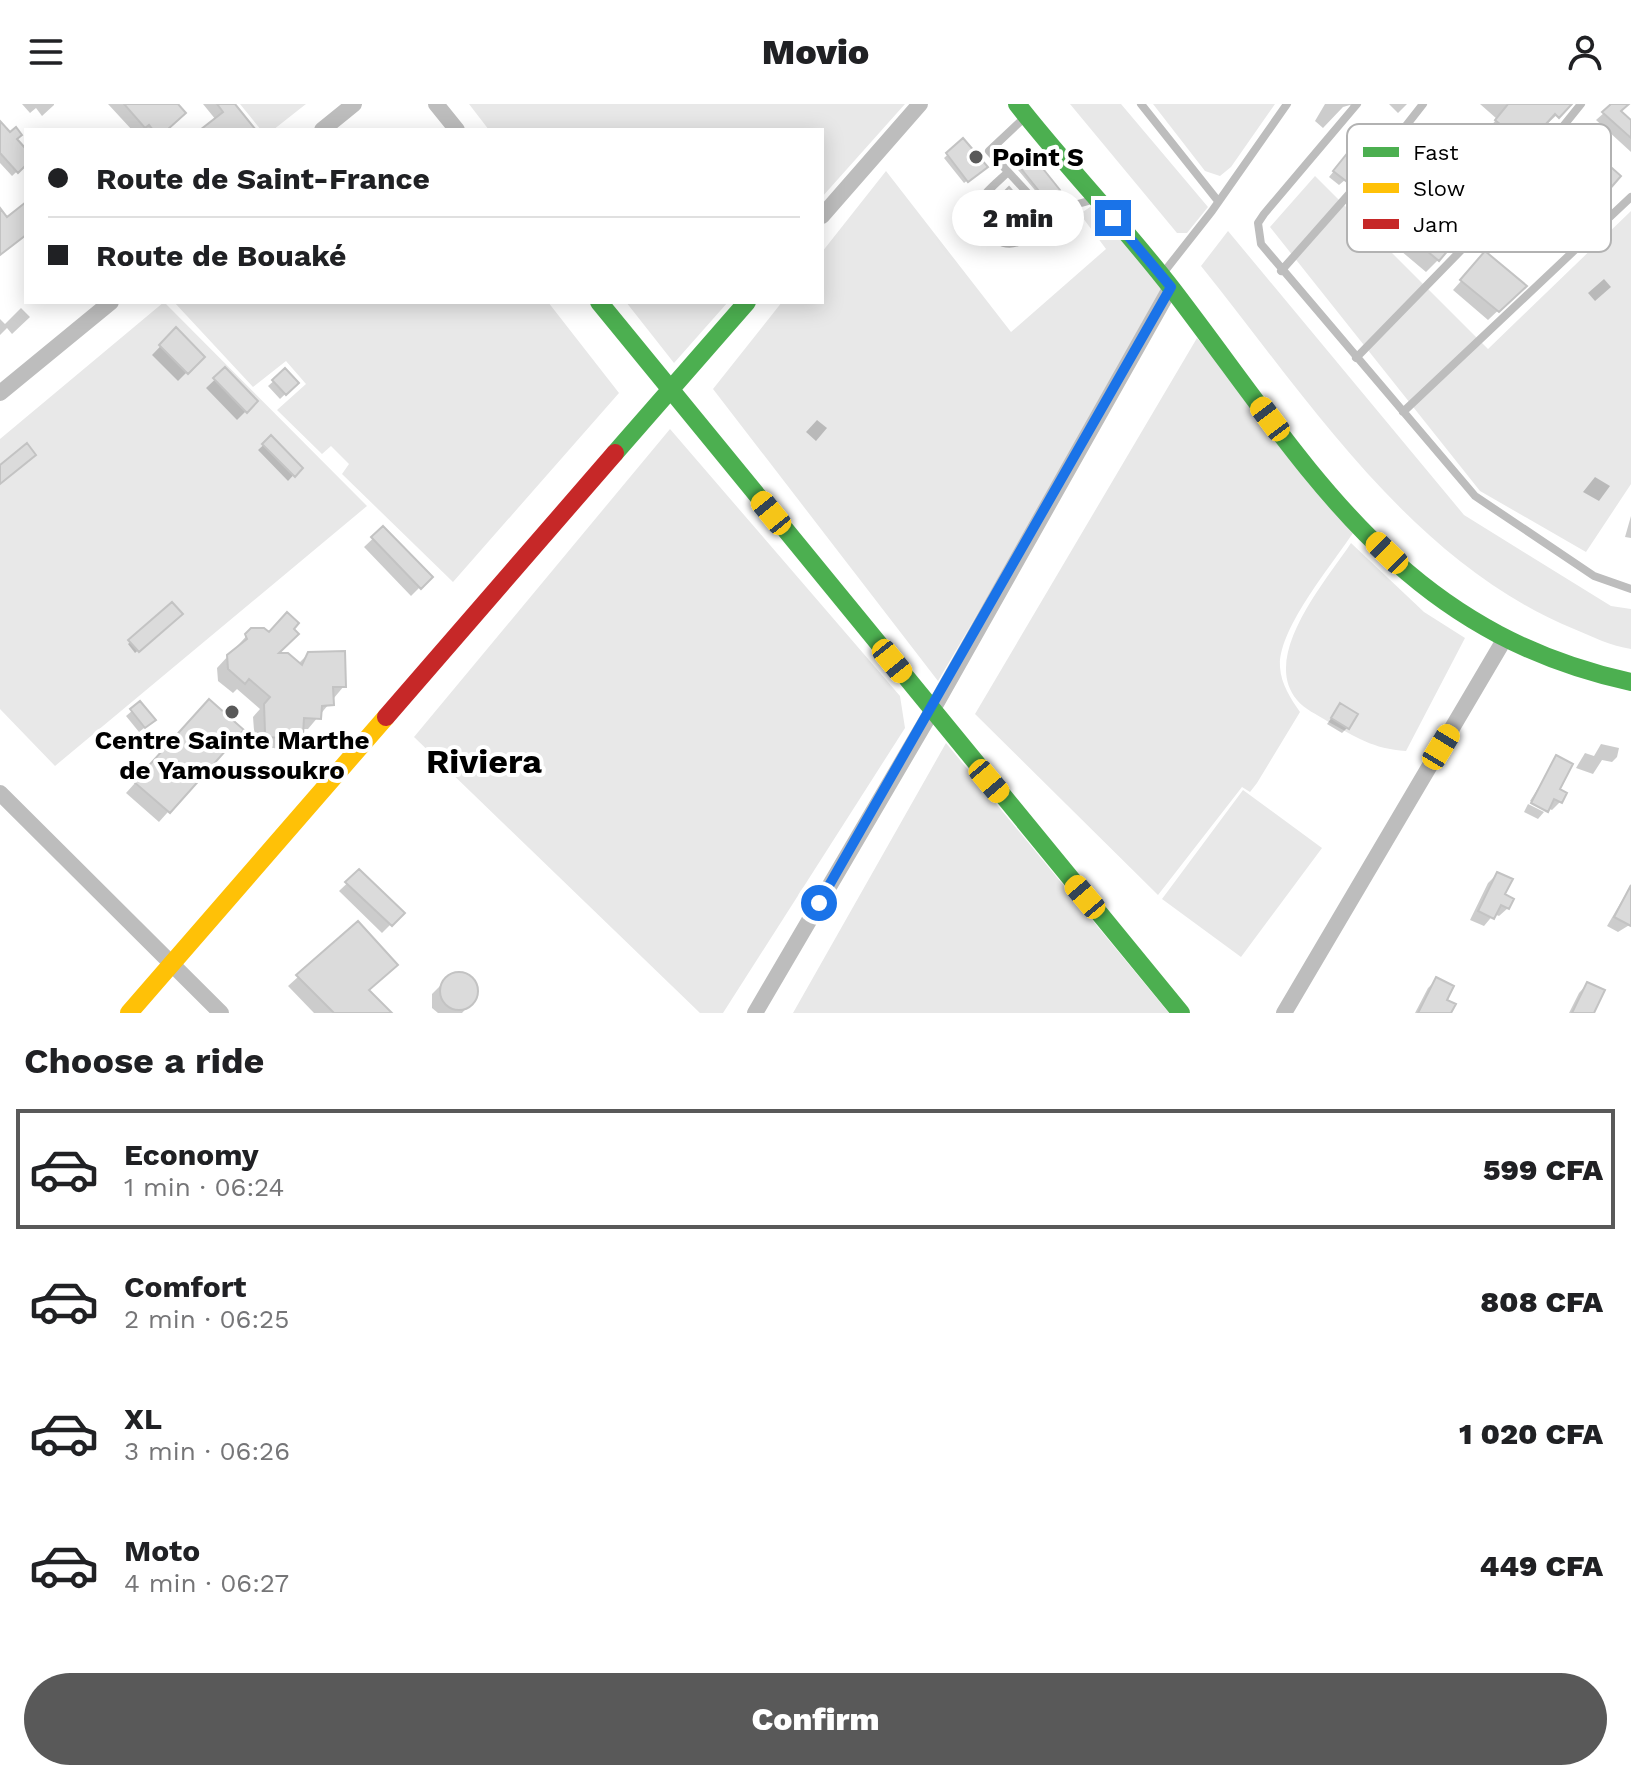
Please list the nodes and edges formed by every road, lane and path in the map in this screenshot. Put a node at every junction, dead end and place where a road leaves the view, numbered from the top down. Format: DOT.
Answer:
graph roads {
  1 [pos="354,104"];
  2 [pos="436,104"];
  3 [pos="920,104"];
  4 [pos="1141,104"];
  5 [pos="1287,104"];
  6 [pos="1357,104"];
  7 [pos="1423,104"];
  8 [pos="1581,104"];
  9 [pos="1022,110"];
  10 [pos="1407,124"];
  11 [pos="1565,124"];
  12 [pos="324,128"];
  13 [pos="455,128"];
  14 [pos="1008,172"];
  15 [pos="1347,196"];
  16 [pos="1631,197"];
  17 [pos="1097,199"];
  18 [pos="1218,201"];
  19 [pos="1046,213"];
  20 [pos="824,214"];
  21 [pos="1611,216"];
  22 [pos="1459,252"];
  23 [pos="1573,252"];
  24 [pos="1281,271"];
  25 [pos="1166,281"];
  26 [pos="109,304"];
  27 [pos="601,304"];
  28 [pos="745,304"];
  29 [pos="1356,358"];
  30 [pos="671,390"];
  31 [pos="0,393"];
  32 [pos="1403,412"];
  33 [pos="1631,589"];
  34 [pos="1504,640"];
  35 [pos="1631,682"];
  36 [pos="932,711"];
  37 [pos="0,793"];
  38 [pos="172,964"];
  39 [pos="129,1013"];
  40 [pos="221,1013"];
  41 [pos="755,1013"];
  42 [pos="1181,1013"];
  43 [pos="1284,1013"];
  1 -- 12 [label="street"];
  2 -- 13 [label="street"];
  3 -- 20 [label="street"];
  4 -- 18 [label="lane"];
  5 -- 18 [label="lane"];
  6 -- 24 [label="lane"];
  7 -- 10 [label="lane"];
  8 -- 11 [label="lane"];
  9 -- 14 [label="lane"];
  9 -- 17 [label="main road"];
  14 -- 19 [label="lane"];
  14 -- 19 [label="lane"];
  15 -- 24 [label="lane"];
  16 -- 21 [label="lane"];
  17 -- 19 [label="lane"];
  17 -- 25 [label="main road"];
  18 -- 25 [label="lane"];
  22 -- 29 [label="lane"];
  23 -- 32 [label="lane"];
  24 -- 29 [label="lane"];
  25 -- 34 [label="main road"];
  25 -- 36 [label="street"];
  26 -- 31 [label="street"];
  27 -- 30 [label="main road"];
  28 -- 30 [label="main road"];
  29 -- 32 [label="lane"];
  30 -- 36 [label="main road"];
  30 -- 38 [label="main road"];
  32 -- 33 [label="lane"];
  34 -- 35 [label="main road"];
  34 -- 43 [label="street"];
  36 -- 41 [label="street"];
  36 -- 42 [label="main road"];
  37 -- 38 [label="street"];
  38 -- 39 [label="main road"];
  38 -- 40 [label="street"];
}
